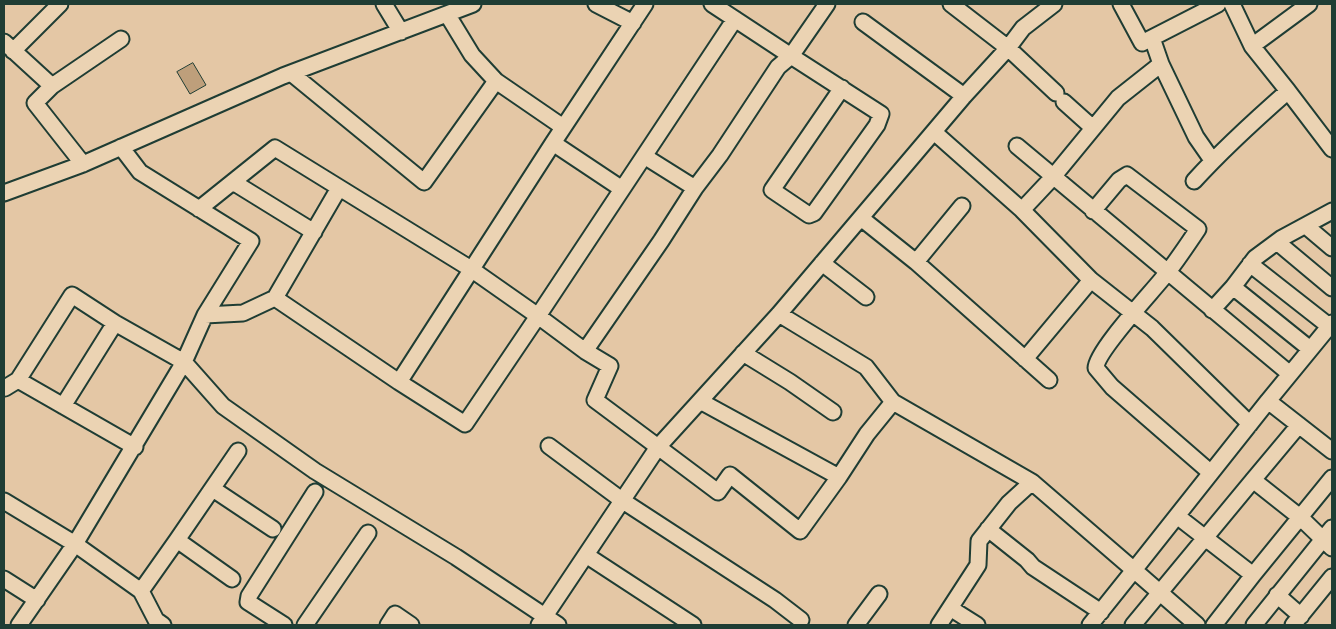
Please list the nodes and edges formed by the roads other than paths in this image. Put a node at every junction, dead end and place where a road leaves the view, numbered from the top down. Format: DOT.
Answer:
graph roads {
  1 [pos="60,4"];
  2 [pos="384,4"];
  3 [pos="473,4"];
  4 [pos="596,4"];
  5 [pos="645,4"];
  6 [pos="712,4"];
  7 [pos="827,4"];
  8 [pos="951,4"];
  9 [pos="1054,4"];
  10 [pos="1120,4"];
  11 [pos="1218,4"];
  12 [pos="1232,4"];
  13 [pos="1309,4"];
  14 [pos="447,14"];
  15 [pos="735,18"];
  16 [pos="863,22"];
  17 [pos="633,23"];
  18 [pos="401,32"];
  19 [pos="1152,38"];
  20 [pos="121,39"];
  21 [pos="8,46"];
  22 [pos="1252,46"];
  23 [pos="1008,48"];
  24 [pos="791,56"];
  25 [pos="1161,64"];
  26 [pos="291,73"];
  27 [pos="496,81"];
  28 [pos="52,86"];
  29 [pos="842,88"];
  30 [pos="1288,91"];
  31 [pos="964,96"];
  32 [pos="563,127"];
  33 [pos="1093,128"];
  34 [pos="934,132"];
  35 [pos="553,143"];
  36 [pos="1016,146"];
  37 [pos="121,147"];
  38 [pos="1332,149"];
  39 [pos="644,156"];
  40 [pos="1212,160"];
  41 [pos="83,164"];
  42 [pos="1053,177"];
  43 [pos="1194,181"];
  44 [pos="233,182"];
  45 [pos="339,188"];
  46 [pos="696,188"];
  47 [pos="622,189"];
  48 [pos="4,193"];
  49 [pos="962,206"];
  50 [pos="199,209"];
  51 [pos="1022,210"];
  52 [pos="1093,211"];
  53 [pos="1332,211"];
  54 [pos="861,218"];
  55 [pos="1306,226"];
  56 [pos="314,232"];
  57 [pos="1277,242"];
  58 [pos="1332,248"];
  59 [pos="916,262"];
  60 [pos="822,263"];
  61 [pos="1250,264"];
  62 [pos="471,269"];
  63 [pos="1167,273"];
  64 [pos="1091,280"];
  65 [pos="1233,287"];
  66 [pos="1332,288"];
  67 [pos="866,297"];
  68 [pos="275,298"];
  69 [pos="1212,310"];
  70 [pos="1134,313"];
  71 [pos="779,314"];
  72 [pos="205,315"];
  73 [pos="538,316"];
  74 [pos="115,323"];
  75 [pos="1331,325"];
  76 [pos="1310,349"];
  77 [pos="585,351"];
  78 [pos="743,353"];
  79 [pos="1025,358"];
  80 [pos="184,362"];
  81 [pos="1290,374"];
  82 [pos="18,380"];
  83 [pos="1050,380"];
  84 [pos="399,382"];
  85 [pos="4,387"];
  86 [pos="700,401"];
  87 [pos="1268,401"];
  88 [pos="893,402"];
  89 [pos="63,406"];
  90 [pos="834,412"];
  91 [pos="1250,424"];
  92 [pos="1299,426"];
  93 [pos="550,446"];
  94 [pos="135,447"];
  95 [pos="658,447"];
  96 [pos="238,450"];
  97 [pos="1332,451"];
  98 [pos="1211,473"];
  99 [pos="839,477"];
  100 [pos="1332,478"];
  101 [pos="1253,480"];
  102 [pos="1032,482"];
  103 [pos="213,489"];
  104 [pos="314,492"];
  105 [pos="622,500"];
  106 [pos="4,501"];
  107 [pos="1178,516"];
  108 [pos="1301,518"];
  109 [pos="273,529"];
  110 [pos="988,529"];
  111 [pos="368,533"];
  112 [pos="1205,537"];
  113 [pos="1329,538"];
  114 [pos="177,540"];
  115 [pos="75,544"];
  116 [pos="586,555"];
  117 [pos="1134,570"];
  118 [pos="1253,575"];
  119 [pos="1332,578"];
  120 [pos="232,579"];
  121 [pos="4,580"];
  122 [pos="140,592"];
  123 [pos="1159,593"];
  124 [pos="879,594"];
  125 [pos="1277,595"];
  126 [pos="37,600"];
  127 [pos="950,608"];
  128 [pos="1101,612"];
  129 [pos="800,620"];
  130 [pos="1297,620"];
  131 [pos="542,621"];
  132 [pos="20,625"];
  133 [pos="163,625"];
  134 [pos="284,625"];
  135 [pos="305,625"];
  136 [pos="388,625"];
  137 [pos="411,625"];
  138 [pos="558,625"];
  139 [pos="692,625"];
  140 [pos="856,625"];
  141 [pos="939,625"];
  142 [pos="976,625"];
  143 [pos="1090,625"];
  144 [pos="1133,625"];
  145 [pos="1197,625"];
  146 [pos="1214,625"];
  147 [pos="1254,625"];
  1 -- 21 [label="street"];
  2 -- 18 [label="street"];
  3 -- 14 [label="street"];
  4 -- 17 [label="street"];
  5 -- 17 [label="street"];
  6 -- 15 [label="street"];
  7 -- 24 [label="street"];
  8 -- 23 [label="street"];
  9 -- 23 [label="street"];
  10 -- 19 [label="street"];
  11 -- 19 [label="street"];
  12 -- 22 [label="street"];
  13 -- 22 [label="street"];
  14 -- 18 [label="street"];
  14 -- 27 [label="street"];
  15 -- 24 [label="street"];
  15 -- 39 [label="street"];
  16 -- 31 [label="street"];
  17 -- 32 [label="street"];
  18 -- 26 [label="street"];
  19 -- 25 [label="street"];
  20 -- 28 [label="street"];
  21 -- 28 [label="street"];
  22 -- 30 [label="street"];
  23 -- 31 [label="street"];
  23 -- 33 [label="street"];
  24 -- 29 [label="street"];
  24 -- 46 [label="street"];
  25 -- 33 [label="street"];
  25 -- 40 [label="street"];
  26 -- 27 [label="street"];
  26 -- 37 [label="street"];
  27 -- 32 [label="street"];
  28 -- 41 [label="street"];
  29 -- 29 [label="street"];
  30 -- 38 [label="street"];
  30 -- 40 [label="street"];
  31 -- 34 [label="street"];
  32 -- 35 [label="street"];
  33 -- 42 [label="street"];
  34 -- 51 [label="street"];
  34 -- 54 [label="street"];
  35 -- 47 [label="street"];
  35 -- 62 [label="street"];
  36 -- 42 [label="street"];
  37 -- 41 [label="street"];
  37 -- 50 [label="street"];
  39 -- 46 [label="street"];
  39 -- 47 [label="street"];
  40 -- 43 [label="street"];
  41 -- 48 [label="street"];
  42 -- 51 [label="street"];
  42 -- 52 [label="street"];
  44 -- 45 [label="street"];
  44 -- 50 [label="street"];
  44 -- 56 [label="street"];
  45 -- 56 [label="street"];
  45 -- 62 [label="street"];
  46 -- 77 [label="street"];
  47 -- 73 [label="street"];
  49 -- 59 [label="street"];
  50 -- 72 [label="street"];
  51 -- 64 [label="street"];
  52 -- 63 [label="street"];
  52 -- 63 [label="street"];
  53 -- 55 [label="street"];
  54 -- 59 [label="street"];
  54 -- 60 [label="street"];
  55 -- 57 [label="street"];
  55 -- 58 [label="street"];
  56 -- 68 [label="street"];
  57 -- 61 [label="street"];
  57 -- 66 [label="street"];
  59 -- 79 [label="street"];
  60 -- 67 [label="street"];
  60 -- 71 [label="street"];
  61 -- 65 [label="street"];
  61 -- 75 [label="street"];
  62 -- 73 [label="street"];
  62 -- 84 [label="street"];
  63 -- 69 [label="street"];
  63 -- 70 [label="street"];
  64 -- 70 [label="street"];
  64 -- 79 [label="street"];
  65 -- 69 [label="street"];
  65 -- 76 [label="street"];
  68 -- 72 [label="street"];
  68 -- 84 [label="street"];
  69 -- 81 [label="street"];
  70 -- 91 [label="street"];
  70 -- 98 [label="street"];
  71 -- 78 [label="street"];
  71 -- 88 [label="street"];
  72 -- 80 [label="street"];
  73 -- 77 [label="street"];
  73 -- 84 [label="street"];
  74 -- 80 [label="street"];
  74 -- 82 [label="street"];
  74 -- 89 [label="street"];
  75 -- 76 [label="street"];
  76 -- 81 [label="street"];
  77 -- 95 [label="street"];
  78 -- 86 [label="street"];
  78 -- 90 [label="street"];
  79 -- 83 [label="street"];
  80 -- 94 [label="street"];
  80 -- 131 [label="street"];
  81 -- 87 [label="street"];
  82 -- 85 [label="street"];
  82 -- 89 [label="street"];
  86 -- 95 [label="street"];
  86 -- 99 [label="street"];
  87 -- 91 [label="street"];
  87 -- 92 [label="street"];
  88 -- 99 [label="street"];
  88 -- 102 [label="street"];
  89 -- 94 [label="street"];
  91 -- 98 [label="street"];
  92 -- 97 [label="street"];
  92 -- 101 [label="street"];
  93 -- 105 [label="street"];
  94 -- 115 [label="street"];
  95 -- 99 [label="street"];
  95 -- 105 [label="street"];
  96 -- 103 [label="street"];
  98 -- 107 [label="street"];
  100 -- 108 [label="street"];
  101 -- 108 [label="street"];
  101 -- 112 [label="street"];
  102 -- 110 [label="street"];
  102 -- 117 [label="street"];
  103 -- 109 [label="street"];
  103 -- 114 [label="street"];
  104 -- 134 [label="street"];
  105 -- 116 [label="street"];
  105 -- 129 [label="street"];
  106 -- 115 [label="street"];
  107 -- 112 [label="street"];
  107 -- 117 [label="street"];
  108 -- 113 [label="street"];
  108 -- 118 [label="street"];
  110 -- 127 [label="street"];
  110 -- 128 [label="street"];
  111 -- 135 [label="street"];
  112 -- 118 [label="street"];
  112 -- 123 [label="street"];
  113 -- 125 [label="street"];
  114 -- 120 [label="street"];
  114 -- 122 [label="street"];
  115 -- 122 [label="street"];
  115 -- 126 [label="street"];
  116 -- 131 [label="street"];
  116 -- 139 [label="street"];
  117 -- 123 [label="street"];
  117 -- 128 [label="street"];
  118 -- 146 [label="street"];
  119 -- 130 [label="street"];
  121 -- 126 [label="street"];
  122 -- 133 [label="street"];
  123 -- 144 [label="street"];
  123 -- 145 [label="street"];
  124 -- 140 [label="street"];
  125 -- 130 [label="street"];
  125 -- 147 [label="street"];
  126 -- 132 [label="street"];
  127 -- 141 [label="street"];
  127 -- 142 [label="street"];
  128 -- 143 [label="street"];
  131 -- 138 [label="street"];
  136 -- 137 [label="street"];
}
